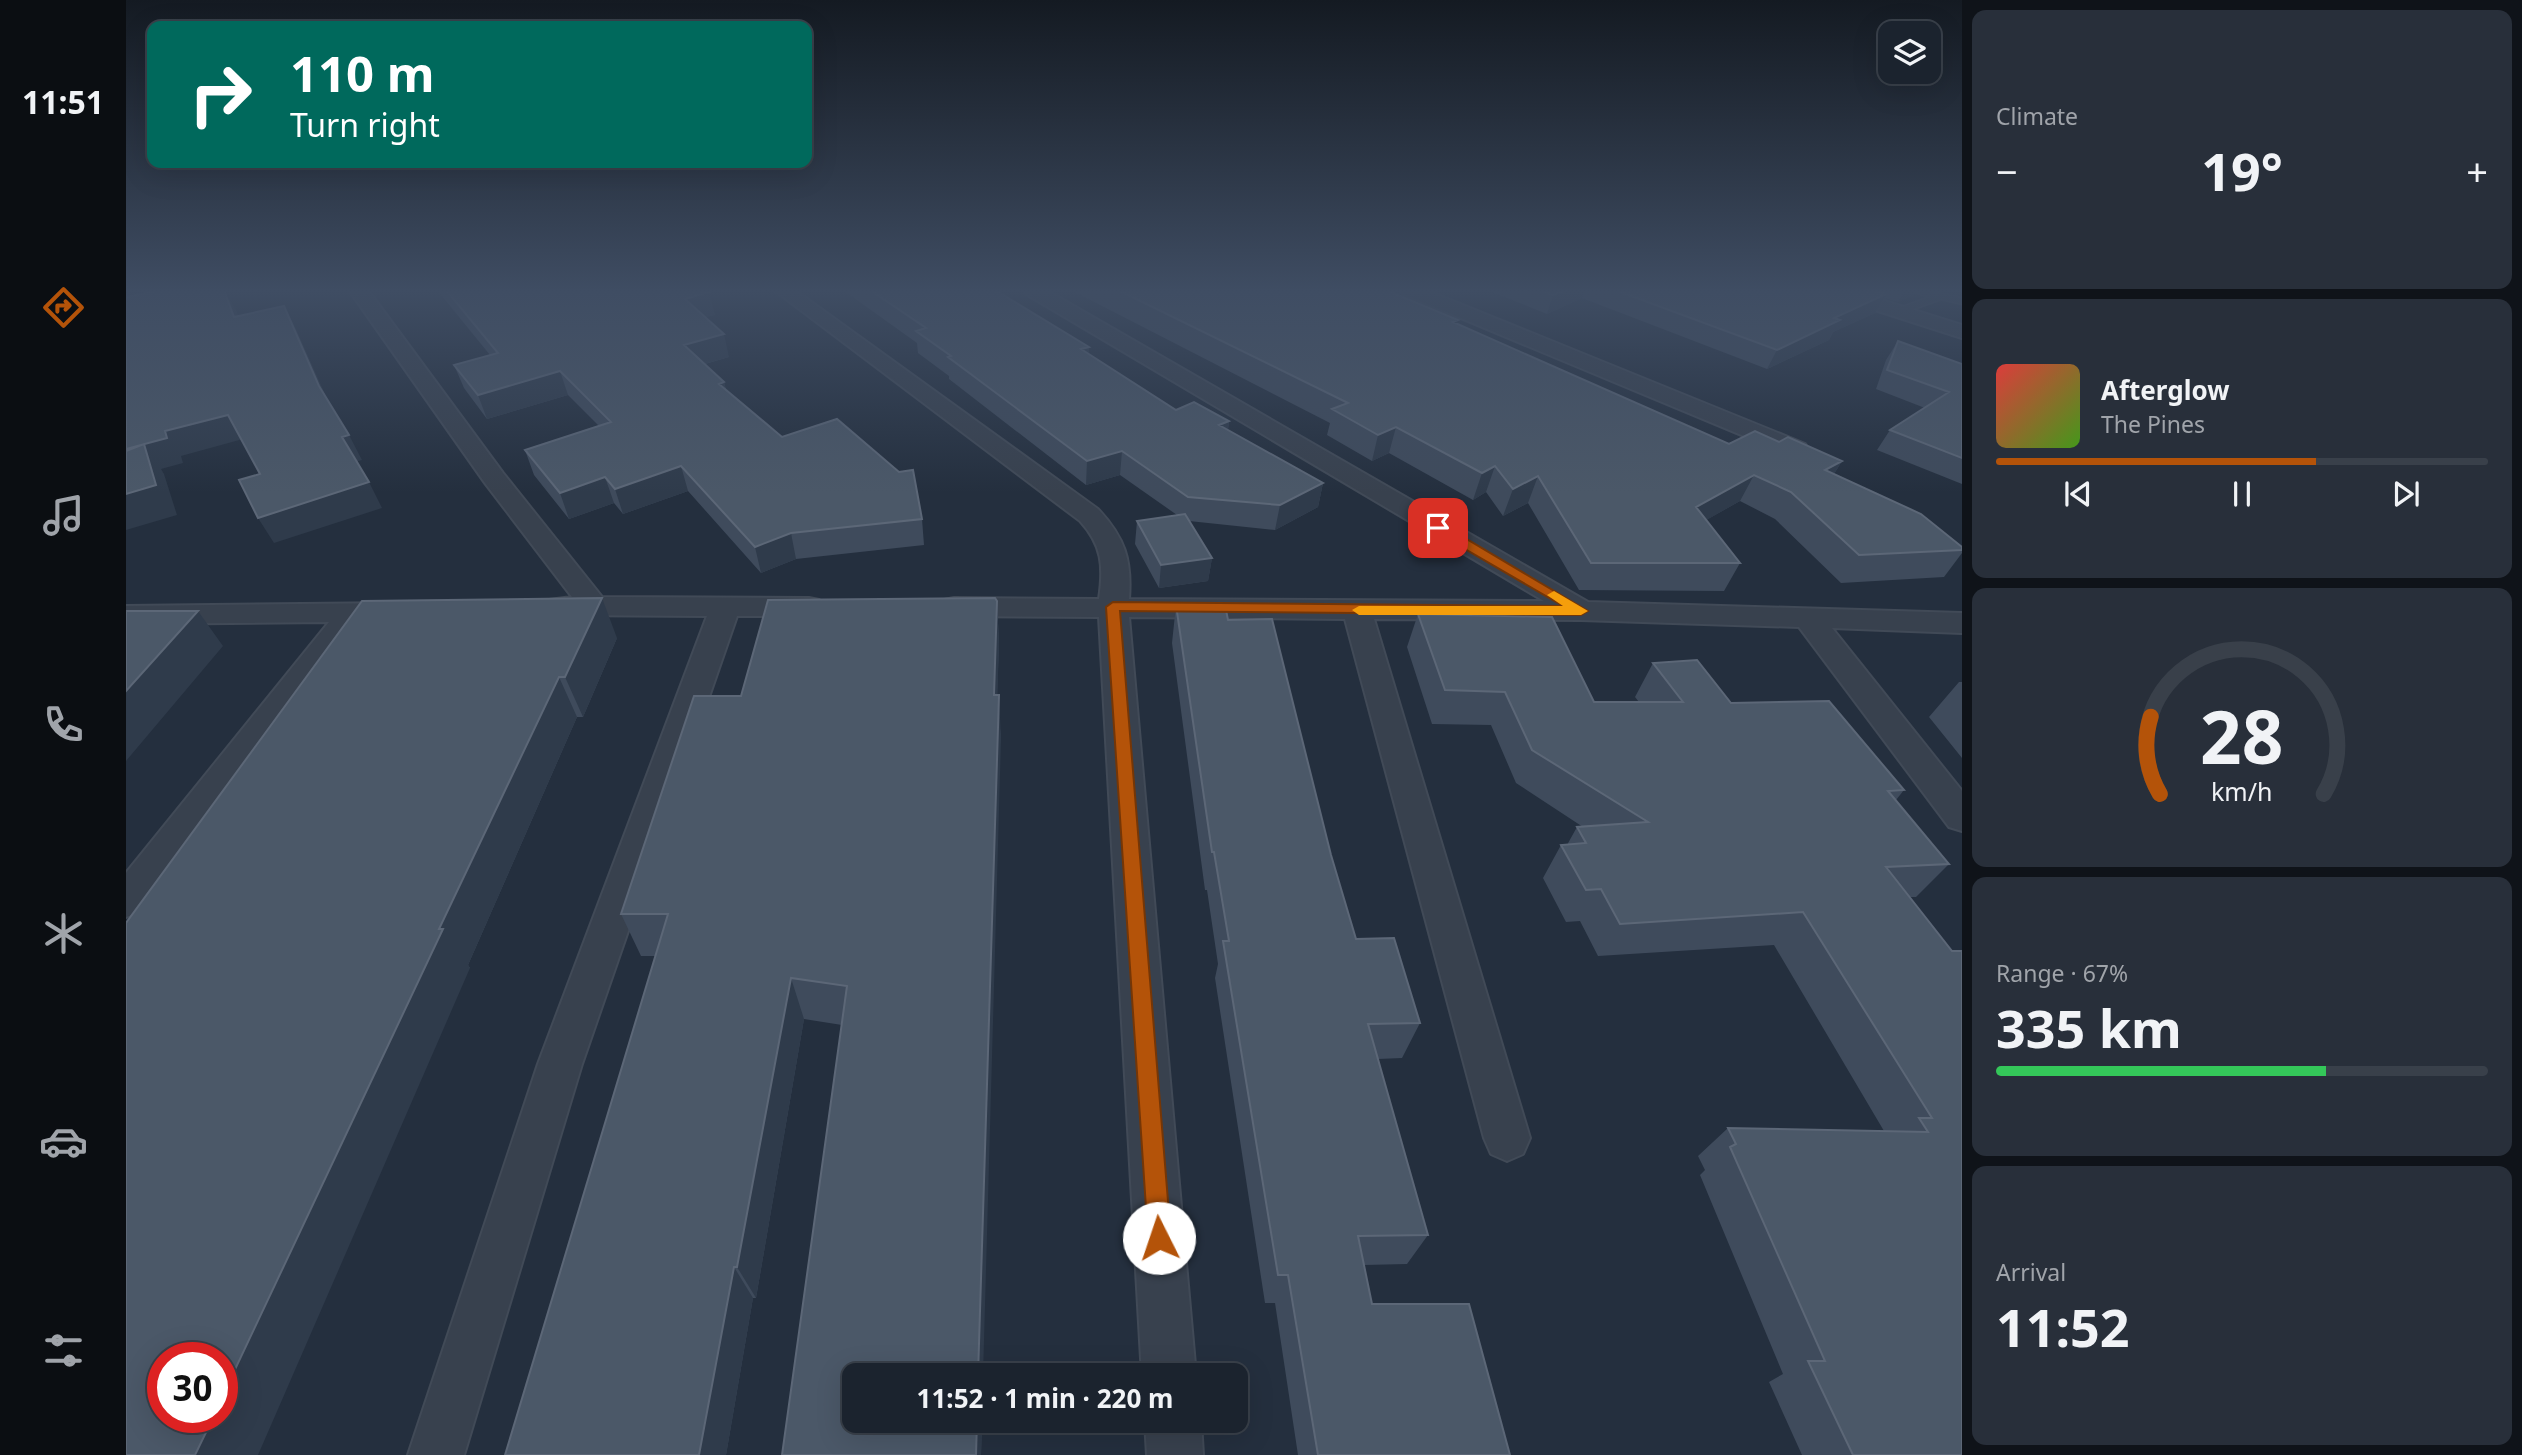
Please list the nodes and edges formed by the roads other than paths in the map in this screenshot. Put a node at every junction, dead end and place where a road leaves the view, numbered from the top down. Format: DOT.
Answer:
graph roads {
  1 [pos="407,358"];
  2 [pos="875,358"];
  3 [pos="1149,358"];
  4 [pos="1575,358"];
  5 [pos="1811,455"];
  6 [pos="593,605"];
  7 [pos="526,607"];
  8 [pos="725,607"];
  9 [pos="836,607"];
  10 [pos="933,607"];
  11 [pos="1113,607"];
  12 [pos="1357,610"];
  13 [pos="418,611"];
  14 [pos="1581,611"];
  15 [pos="351,614"];
  16 [pos="126,615"];
  17 [pos="1809,620"];
  18 [pos="1962,624"];
  19 [pos="1962,817"];
  20 [pos="126,901"];
  21 [pos="1507,1138"];
  22 [pos="1168,1363"];
  23 [pos="1174,1433"];
  24 [pos="436,1455"];
  25 [pos="1175,1455"];
  1 -- 6 [label="street"];
  2 -- 11 [label="street"];
  3 -- 14 [label="street"];
  4 -- 5 [label="street"];
  6 -- 7 [label="street"];
  6 -- 8 [label="street"];
  8 -- 9 [label="street"];
  8 -- 24 [label="street"];
  10 -- 11 [label="street"];
  11 -- 12 [label="street"];
  11 -- 22 [label="street"];
  12 -- 14 [label="street"];
  12 -- 21 [label="street"];
  13 -- 15 [label="street"];
  14 -- 17 [label="street"];
  15 -- 16 [label="street"];
  15 -- 20 [label="street"];
  17 -- 18 [label="street"];
  17 -- 19 [label="street"];
  23 -- 25 [label="street"];
}
